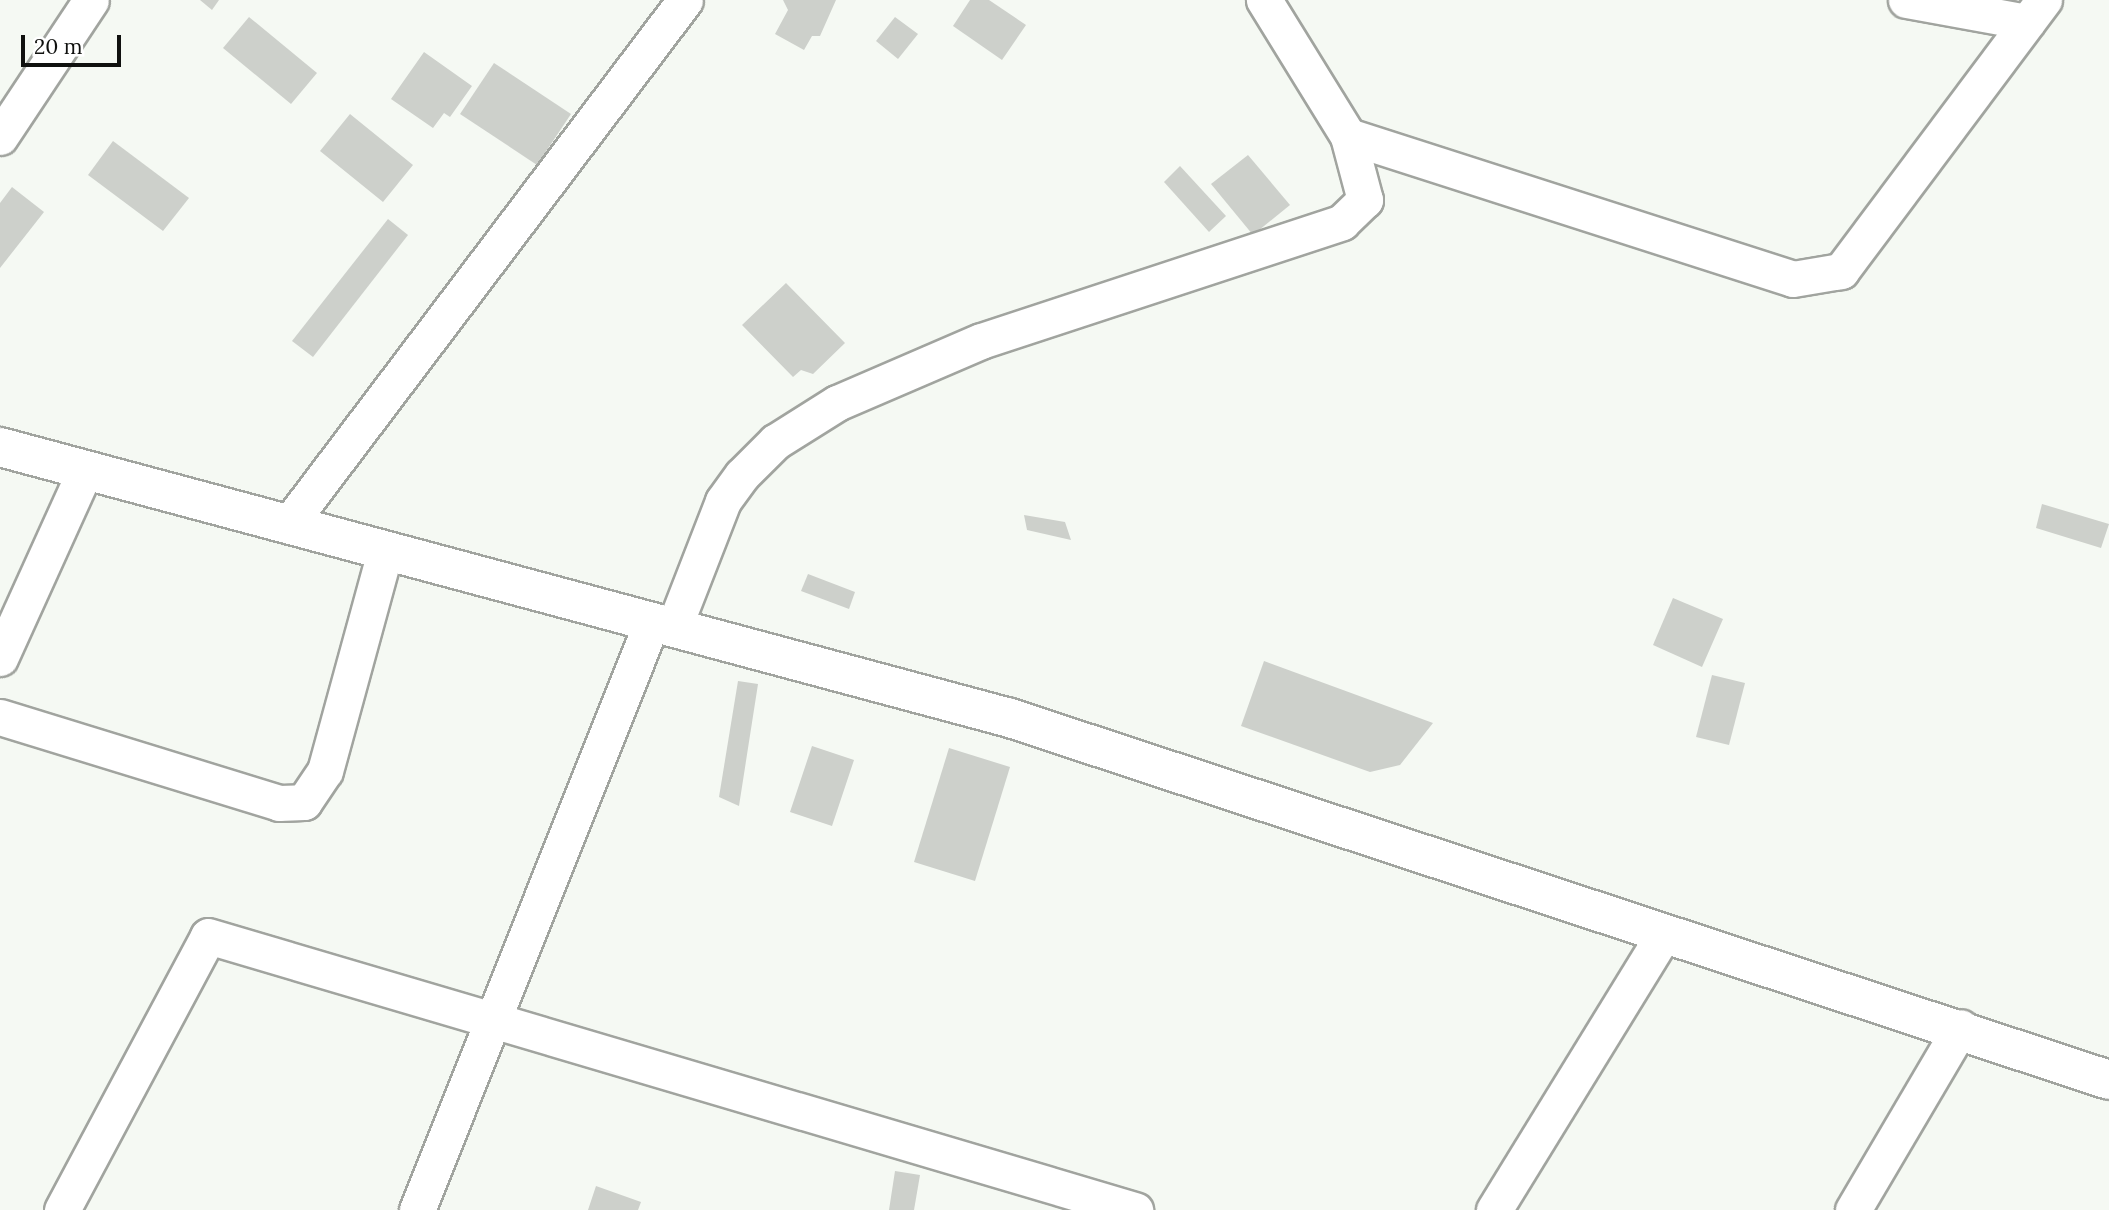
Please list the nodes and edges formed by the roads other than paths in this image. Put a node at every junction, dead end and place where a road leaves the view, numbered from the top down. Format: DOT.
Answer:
graph roads {
  1 [pos="91,0"];
  2 [pos="685,0"];
  3 [pos="1264,0"];
  4 [pos="1906,0"];
  5 [pos="2035,11"];
  6 [pos="1348,136"];
  7 [pos="0,137"];
  8 [pos="0,447"];
  9 [pos="85,471"];
  10 [pos="288,525"];
  11 [pos="385,551"];
  12 [pos="663,625"];
  13 [pos="0,659"];
  14 [pos="0,717"];
  15 [pos="1662,937"];
  16 [pos="489,1019"];
  17 [pos="1961,1027"];
  18 [pos="2109,1080"];
  19 [pos="62,1210"];
  20 [pos="417,1210"];
  21 [pos="1135,1210"];
  22 [pos="1494,1210"];
  23 [pos="1853,1210"];
  1 -- 7 [label="street"];
  2 -- 10 [label="street"];
  3 -- 6 [label="street"];
  4 -- 5 [label="street"];
  5 -- 6 [label="street"];
  6 -- 12 [label="street"];
  8 -- 9 [label="main road"];
  9 -- 10 [label="main road"];
  9 -- 13 [label="street"];
  10 -- 11 [label="main road"];
  11 -- 12 [label="main road"];
  11 -- 14 [label="street"];
  12 -- 15 [label="main road"];
  12 -- 16 [label="street"];
  15 -- 17 [label="main road"];
  15 -- 22 [label="street"];
  16 -- 19 [label="street"];
  16 -- 20 [label="street"];
  16 -- 21 [label="street"];
  17 -- 18 [label="main road"];
  17 -- 23 [label="street"];
}
